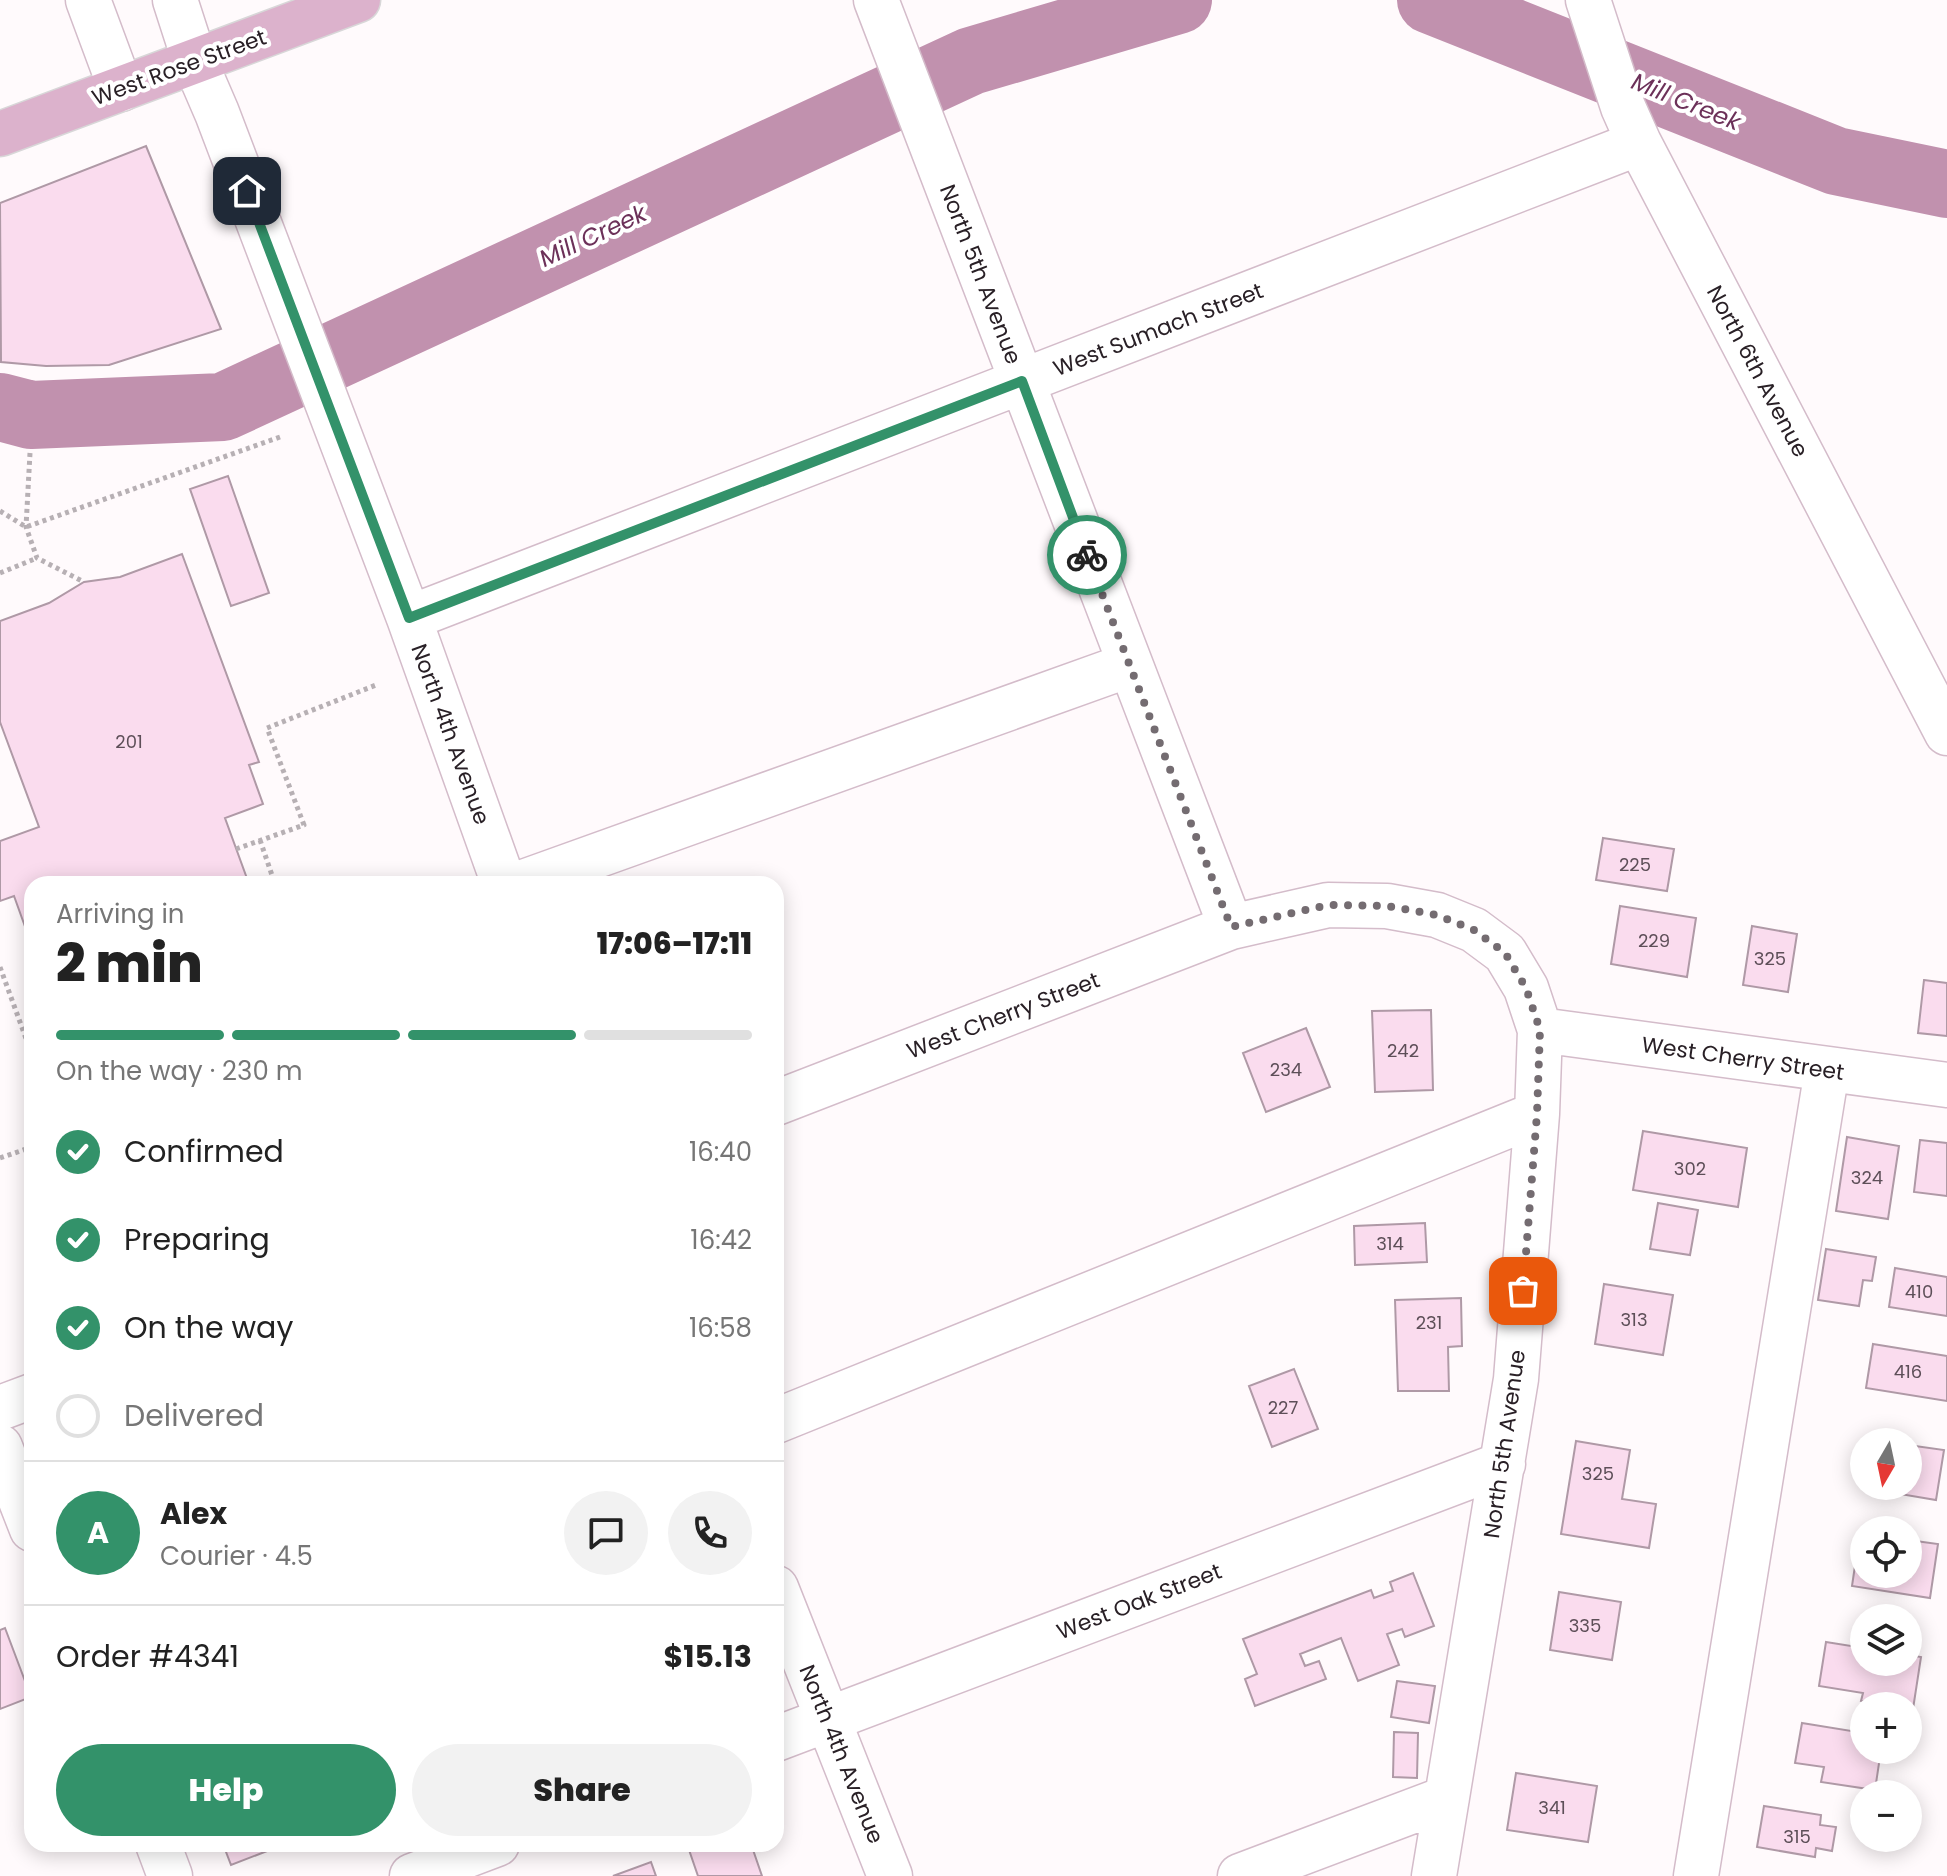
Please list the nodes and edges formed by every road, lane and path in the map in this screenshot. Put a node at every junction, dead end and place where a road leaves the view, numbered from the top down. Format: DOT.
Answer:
graph roads {
  1 [pos="88,0"];
  2 [pos="175,0"];
  3 [pos="358,0"];
  4 [pos="876,0"];
  5 [pos="1592,9"];
  6 [pos="195,62"];
  7 [pos="121,89"];
  8 [pos="1631,125"];
  9 [pos="0,134"];
  10 [pos="1022,381"];
  11 [pos="280,437"];
  12 [pos="30,453"];
  13 [pos="0,511"];
  14 [pos="26,527"];
  15 [pos="37,558"];
  16 [pos="0,573"];
  17 [pos="84,582"];
  18 [pos="409,618"];
  19 [pos="1129,665"];
  20 [pos="376,685"];
  21 [pos="1947,733"];
  22 [pos="260,840"];
  23 [pos="236,849"];
  24 [pos="272,876"];
  25 [pos="501,876"];
  26 [pos="540,876"];
  27 [pos="1231,927"];
  28 [pos="0,967"];
  29 [pos="1540,1030"];
  30 [pos="24,1033"];
  31 [pos="1827,1070"];
  32 [pos="1947,1085"];
  33 [pos="784,1100"];
  34 [pos="1537,1114"];
  35 [pos="24,1150"];
  36 [pos="0,1158"];
  37 [pos="24,1399"];
  38 [pos="0,1408"];
  39 [pos="784,1418"];
  40 [pos="0,1447"];
  41 [pos="1503,1464"];
  42 [pos="24,1508"];
  43 [pos="784,1608"];
  44 [pos="828,1719"];
  45 [pos="784,1736"];
  46 [pos="1447,1798"];
  47 [pos="161,1852"];
  48 [pos="476,1852"];
  49 [pos="170,1876"];
  50 [pos="412,1876"];
  51 [pos="890,1876"];
  52 [pos="1240,1876"];
  53 [pos="1434,1876"];
  54 [pos="1696,1876"];
  1 -- 7 [label="street"];
  2 -- 6 [label="street, North 4th Avenue"];
  3 -- 6 [label="main road, West Rose Street"];
  4 -- 10 [label="street, North 5th Avenue"];
  5 -- 8 [label="street, North 6th Avenue"];
  6 -- 7 [label="main road, West Rose Street"];
  6 -- 18 [label="street, North 4th Avenue"];
  7 -- 9 [label="main road, West Rose Street"];
  8 -- 10 [label="street, West Sumach Street"];
  8 -- 21 [label="street, North 6th Avenue"];
  10 -- 18 [label="street, West Sumach Street"];
  10 -- 19 [label="street, North 5th Avenue"];
  11 -- 14 [label="path"];
  12 -- 14 [label="path"];
  13 -- 14 [label="path"];
  14 -- 15 [label="path"];
  15 -- 16 [label="path"];
  15 -- 17 [label="path"];
  18 -- 25 [label="street, North 4th Avenue"];
  19 -- 26 [label="street"];
  19 -- 27 [label="street, North 5th Avenue"];
  20 -- 22 [label="path"];
  22 -- 23 [label="path"];
  22 -- 24 [label="path"];
  27 -- 29 [label="street, North 5th Avenue"];
  27 -- 33 [label="street, West Cherry Street"];
  28 -- 30 [label="path"];
  29 -- 31 [label="street, West Cherry Street"];
  29 -- 34 [label="street, North 5th Avenue"];
  31 -- 32 [label="street, West Cherry Street"];
  31 -- 54 [label="street"];
  34 -- 39 [label="street"];
  34 -- 41 [label="street, North 5th Avenue"];
  35 -- 36 [label="path"];
  37 -- 38 [label="street"];
  40 -- 42 [label="street"];
  41 -- 44 [label="street, West Oak Street"];
  41 -- 46 [label="street, North 5th Avenue"];
  43 -- 44 [label="street, North 4th Avenue"];
  44 -- 45 [label="street, West Oak Street"];
  44 -- 51 [label="street, North 4th Avenue"];
  46 -- 52 [label="street"];
  46 -- 53 [label="street, North 5th Avenue"];
  47 -- 49 [label="street"];
  48 -- 50 [label="street"];
}
